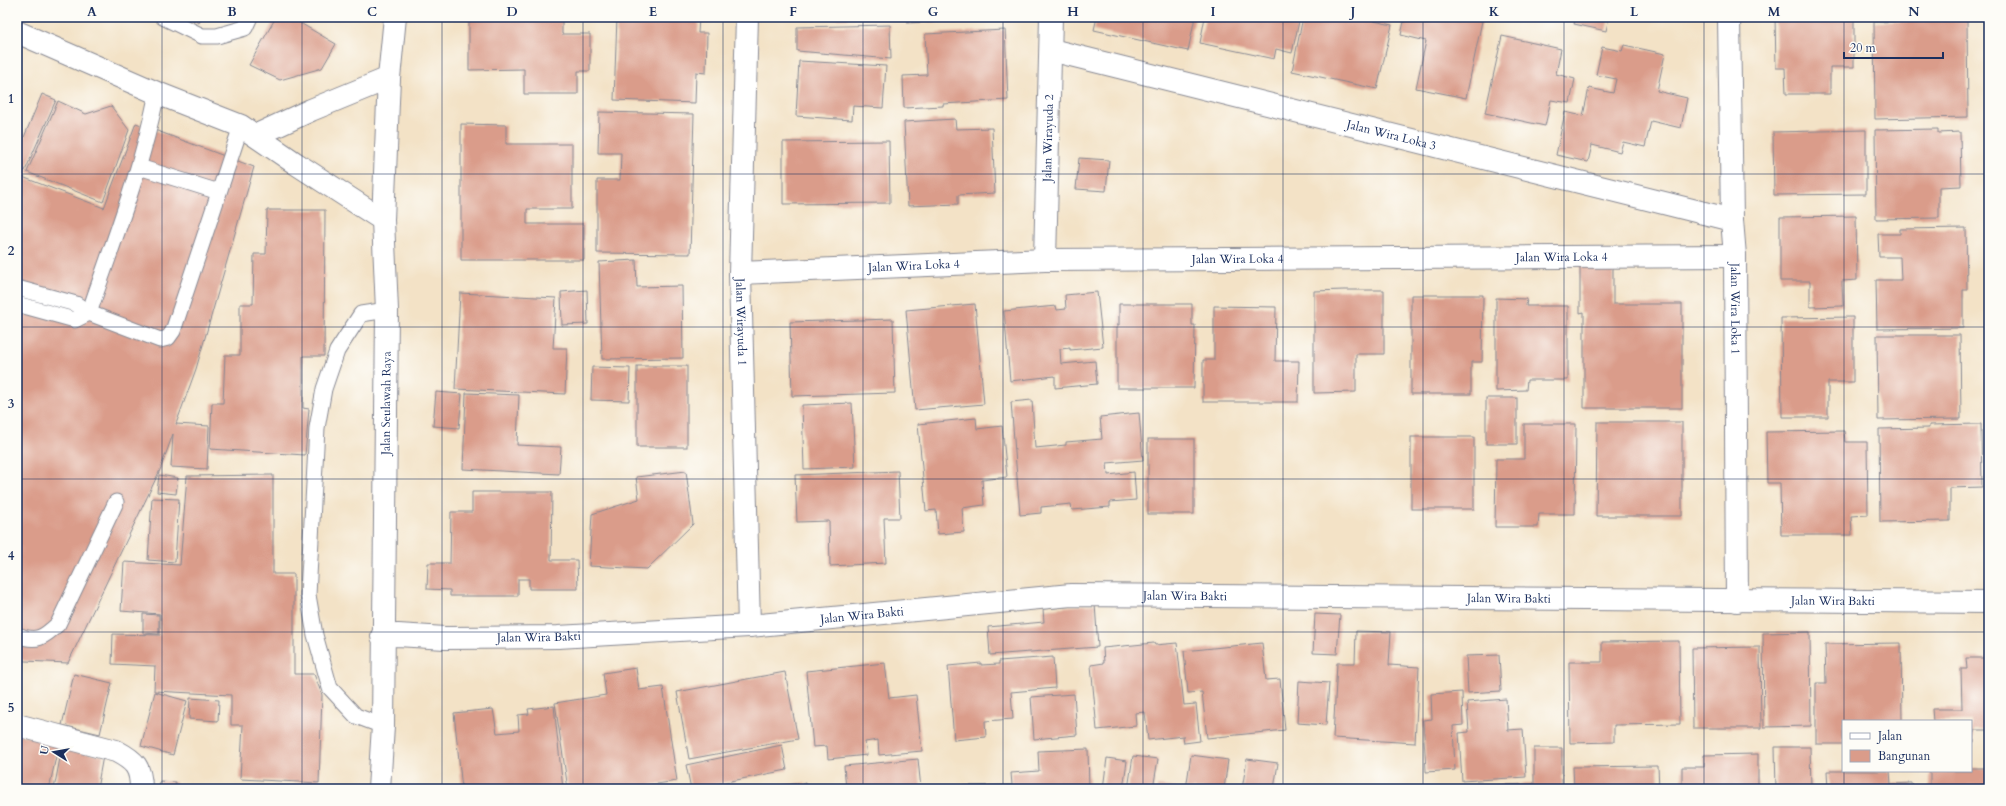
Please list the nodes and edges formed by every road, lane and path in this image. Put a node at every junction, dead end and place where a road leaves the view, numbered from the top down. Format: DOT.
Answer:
graph roads {
  1 [pos="163,17"];
  2 [pos="250,17"];
  3 [pos="395,17"];
  4 [pos="747,17"];
  5 [pos="1051,17"];
  6 [pos="1729,17"];
  7 [pos="17,32"];
  8 [pos="1051,50"];
  9 [pos="389,78"];
  10 [pos="157,93"];
  11 [pos="249,130"];
  12 [pos="139,167"];
  13 [pos="220,192"];
  14 [pos="383,220"];
  15 [pos="1732,220"];
  16 [pos="1735,256"];
  17 [pos="1045,260"];
  18 [pos="740,273"];
  19 [pos="17,288"];
  20 [pos="17,304"];
  21 [pos="387,310"];
  22 [pos="89,313"];
  23 [pos="116,502"];
  24 [pos="1737,601"];
  25 [pos="1989,602"];
  26 [pos="749,626"];
  27 [pos="17,635"];
  28 [pos="382,636"];
  29 [pos="17,725"];
  30 [pos="383,726"];
  31 [pos="142,789"];
  32 [pos="379,789"];
  1 -- 2 [label="lane"];
  3 -- 9 [label="street, Jalan Seulawah Raya"];
  4 -- 18 [label="street, Jalan Wirayuda 1"];
  5 -- 8 [label="street, Jalan Wirayuda 2"];
  6 -- 15 [label="street, Jalan Wira Loka 1"];
  7 -- 10 [label="street"];
  8 -- 15 [label="street, Jalan Wira Loka 3"];
  8 -- 17 [label="street, Jalan Wirayuda 2"];
  9 -- 11 [label="street"];
  9 -- 14 [label="street, Jalan Seulawah Raya"];
  10 -- 11 [label="street"];
  10 -- 12 [label="lane"];
  11 -- 13 [label="lane"];
  11 -- 14 [label="street"];
  12 -- 13 [label="lane"];
  12 -- 22 [label="lane"];
  13 -- 22 [label="lane"];
  14 -- 21 [label="street, Jalan Seulawah Raya"];
  15 -- 16 [label="street, Jalan Wira Loka 1"];
  16 -- 17 [label="street, Jalan Wira Loka 4"];
  16 -- 24 [label="street, Jalan Wira Loka 1"];
  17 -- 18 [label="street, Jalan Wira Loka 4"];
  18 -- 26 [label="street, Jalan Wirayuda 1"];
  19 -- 22 [label="lane"];
  20 -- 22 [label="lane"];
  21 -- 28 [label="street, Jalan Seulawah Raya"];
  21 -- 30 [label="lane"];
  23 -- 27 [label="lane"];
  24 -- 25 [label="street, Jalan Wira Bakti"];
  24 -- 26 [label="street, Jalan Wira Bakti"];
  26 -- 28 [label="street, Jalan Wira Bakti"];
  28 -- 30 [label="street, Jalan Seulawah Raya"];
  29 -- 31 [label="street"];
  30 -- 32 [label="street, Jalan Seulawah Raya"];
}
